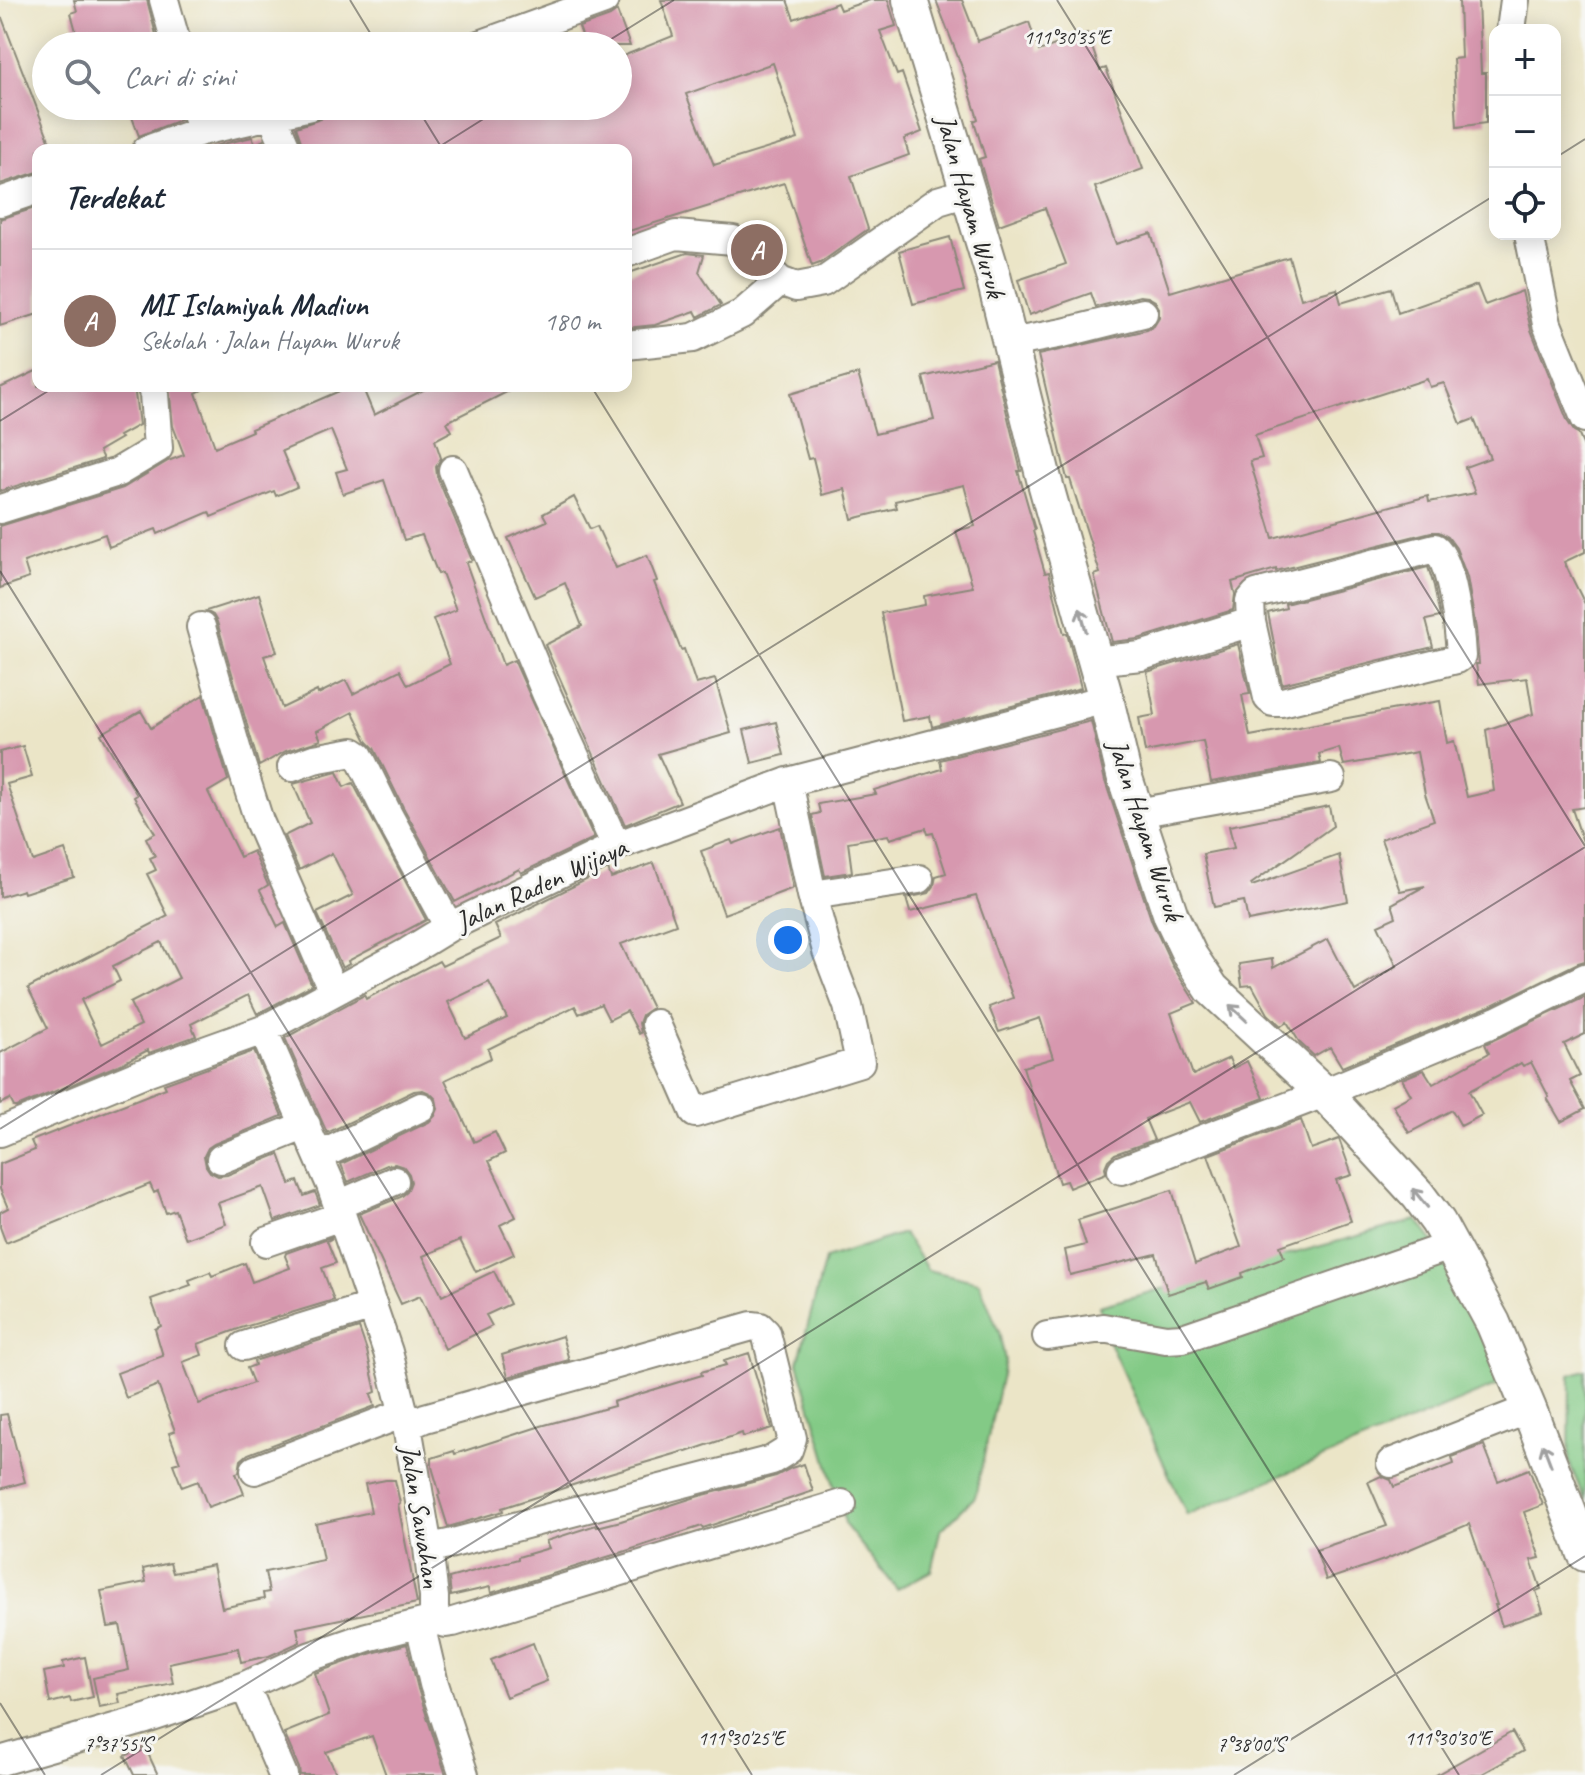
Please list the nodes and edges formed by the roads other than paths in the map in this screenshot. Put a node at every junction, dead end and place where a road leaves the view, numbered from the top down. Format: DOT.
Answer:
graph roads {
  1 [pos="164,0"];
  2 [pos="604,0"];
  3 [pos="910,0"];
  4 [pos="1515,0"];
  5 [pos="1512,24"];
  6 [pos="173,32"];
  7 [pos="516,32"];
  8 [pos="194,120"];
  9 [pos="274,120"];
  10 [pos="156,144"];
  11 [pos="284,144"];
  12 [pos="32,191"];
  13 [pos="968,192"];
  14 [pos="0,202"];
  15 [pos="1530,240"];
  16 [pos="632,251"];
  17 [pos="780,281"];
  18 [pos="1143,313"];
  19 [pos="1010,343"];
  20 [pos="632,344"];
  21 [pos="153,392"];
  22 [pos="1585,418"];
  23 [pos="453,470"];
  24 [pos="0,509"];
  25 [pos="1251,622"];
  26 [pos="201,627"];
  27 [pos="1094,661"];
  28 [pos="1106,699"];
  29 [pos="292,767"];
  30 [pos="1331,778"];
  31 [pos="788,782"];
  32 [pos="1137,813"];
  33 [pos="616,846"];
  34 [pos="919,879"];
  35 [pos="812,895"];
  36 [pos="449,927"];
  37 [pos="1585,978"];
  38 [pos="333,991"];
  39 [pos="656,1024"];
  40 [pos="263,1030"];
  41 [pos="1324,1093"];
  42 [pos="421,1107"];
  43 [pos="306,1125"];
  44 [pos="0,1132"];
  45 [pos="319,1156"];
  46 [pos="221,1159"];
  47 [pos="1122,1170"];
  48 [pos="394,1181"];
  49 [pos="339,1211"];
  50 [pos="266,1242"];
  51 [pos="1450,1246"];
  52 [pos="373,1306"];
  53 [pos="1047,1336"];
  54 [pos="244,1346"];
  55 [pos="1529,1409"];
  56 [pos="406,1419"];
  57 [pos="1391,1463"];
  58 [pos="255,1470"];
  59 [pos="842,1504"];
  60 [pos="428,1548"];
  61 [pos="1585,1554"];
  62 [pos="427,1622"];
  63 [pos="245,1686"];
  64 [pos="0,1761"];
  65 [pos="283,1775"];
  66 [pos="464,1775"];
  1 -- 6 [label="street"];
  2 -- 7 [label="street"];
  3 -- 13 [label="main road, Jalan Hayam Wuruk"];
  4 -- 5 [label="street"];
  8 -- 10 [label="street"];
  9 -- 11 [label="street"];
  12 -- 14 [label="street"];
  13 -- 17 [label="street"];
  13 -- 19 [label="main road, Jalan Hayam Wuruk"];
  15 -- 22 [label="street"];
  16 -- 17 [label="street"];
  17 -- 20 [label="street"];
  18 -- 19 [label="street"];
  27 -- 19 [label="main road, Jalan Hayam Wuruk, one-way"];
  21 -- 24 [label="street"];
  23 -- 33 [label="street"];
  25 -- 25 [label="street"];
  25 -- 27 [label="street"];
  26 -- 38 [label="street"];
  27 -- 28 [label="main road, Jalan Hayam Wuruk"];
  28 -- 31 [label="street, Jalan Raden Wijaya"];
  28 -- 32 [label="main road, Jalan Hayam Wuruk"];
  29 -- 36 [label="street"];
  30 -- 32 [label="street"];
  31 -- 33 [label="street, Jalan Raden Wijaya"];
  31 -- 35 [label="street"];
  41 -- 32 [label="main road, Jalan Hayam Wuruk, one-way"];
  33 -- 36 [label="street, Jalan Raden Wijaya"];
  34 -- 35 [label="street"];
  35 -- 39 [label="street"];
  36 -- 38 [label="street, Jalan Raden Wijaya"];
  37 -- 41 [label="street"];
  38 -- 40 [label="street, Jalan Raden Wijaya"];
  40 -- 43 [label="street, Jalan Sawahan"];
  40 -- 44 [label="street, Jalan Raden Wijaya"];
  41 -- 47 [label="street"];
  51 -- 41 [label="main road, Jalan Hayam Wuruk, one-way"];
  42 -- 45 [label="street"];
  43 -- 45 [label="street, Jalan Sawahan"];
  43 -- 46 [label="street"];
  45 -- 49 [label="street, Jalan Sawahan"];
  48 -- 49 [label="street"];
  49 -- 50 [label="street"];
  49 -- 52 [label="street, Jalan Sawahan"];
  51 -- 53 [label="street"];
  51 -- 55 [label="main road, Jalan Hayam Wuruk"];
  52 -- 54 [label="street"];
  52 -- 56 [label="street, Jalan Sawahan"];
  55 -- 57 [label="street"];
  61 -- 55 [label="main road, Jalan Hayam Wuruk, one-way"];
  56 -- 58 [label="street"];
  56 -- 60 [label="street, Jalan Sawahan"];
  56 -- 60 [label="street"];
  59 -- 62 [label="street"];
  60 -- 62 [label="street, Jalan Sawahan"];
  62 -- 63 [label="street, Jalan Sawahan"];
  62 -- 66 [label="street"];
  63 -- 64 [label="street, Jalan Sawahan"];
  63 -- 65 [label="street"];
}
